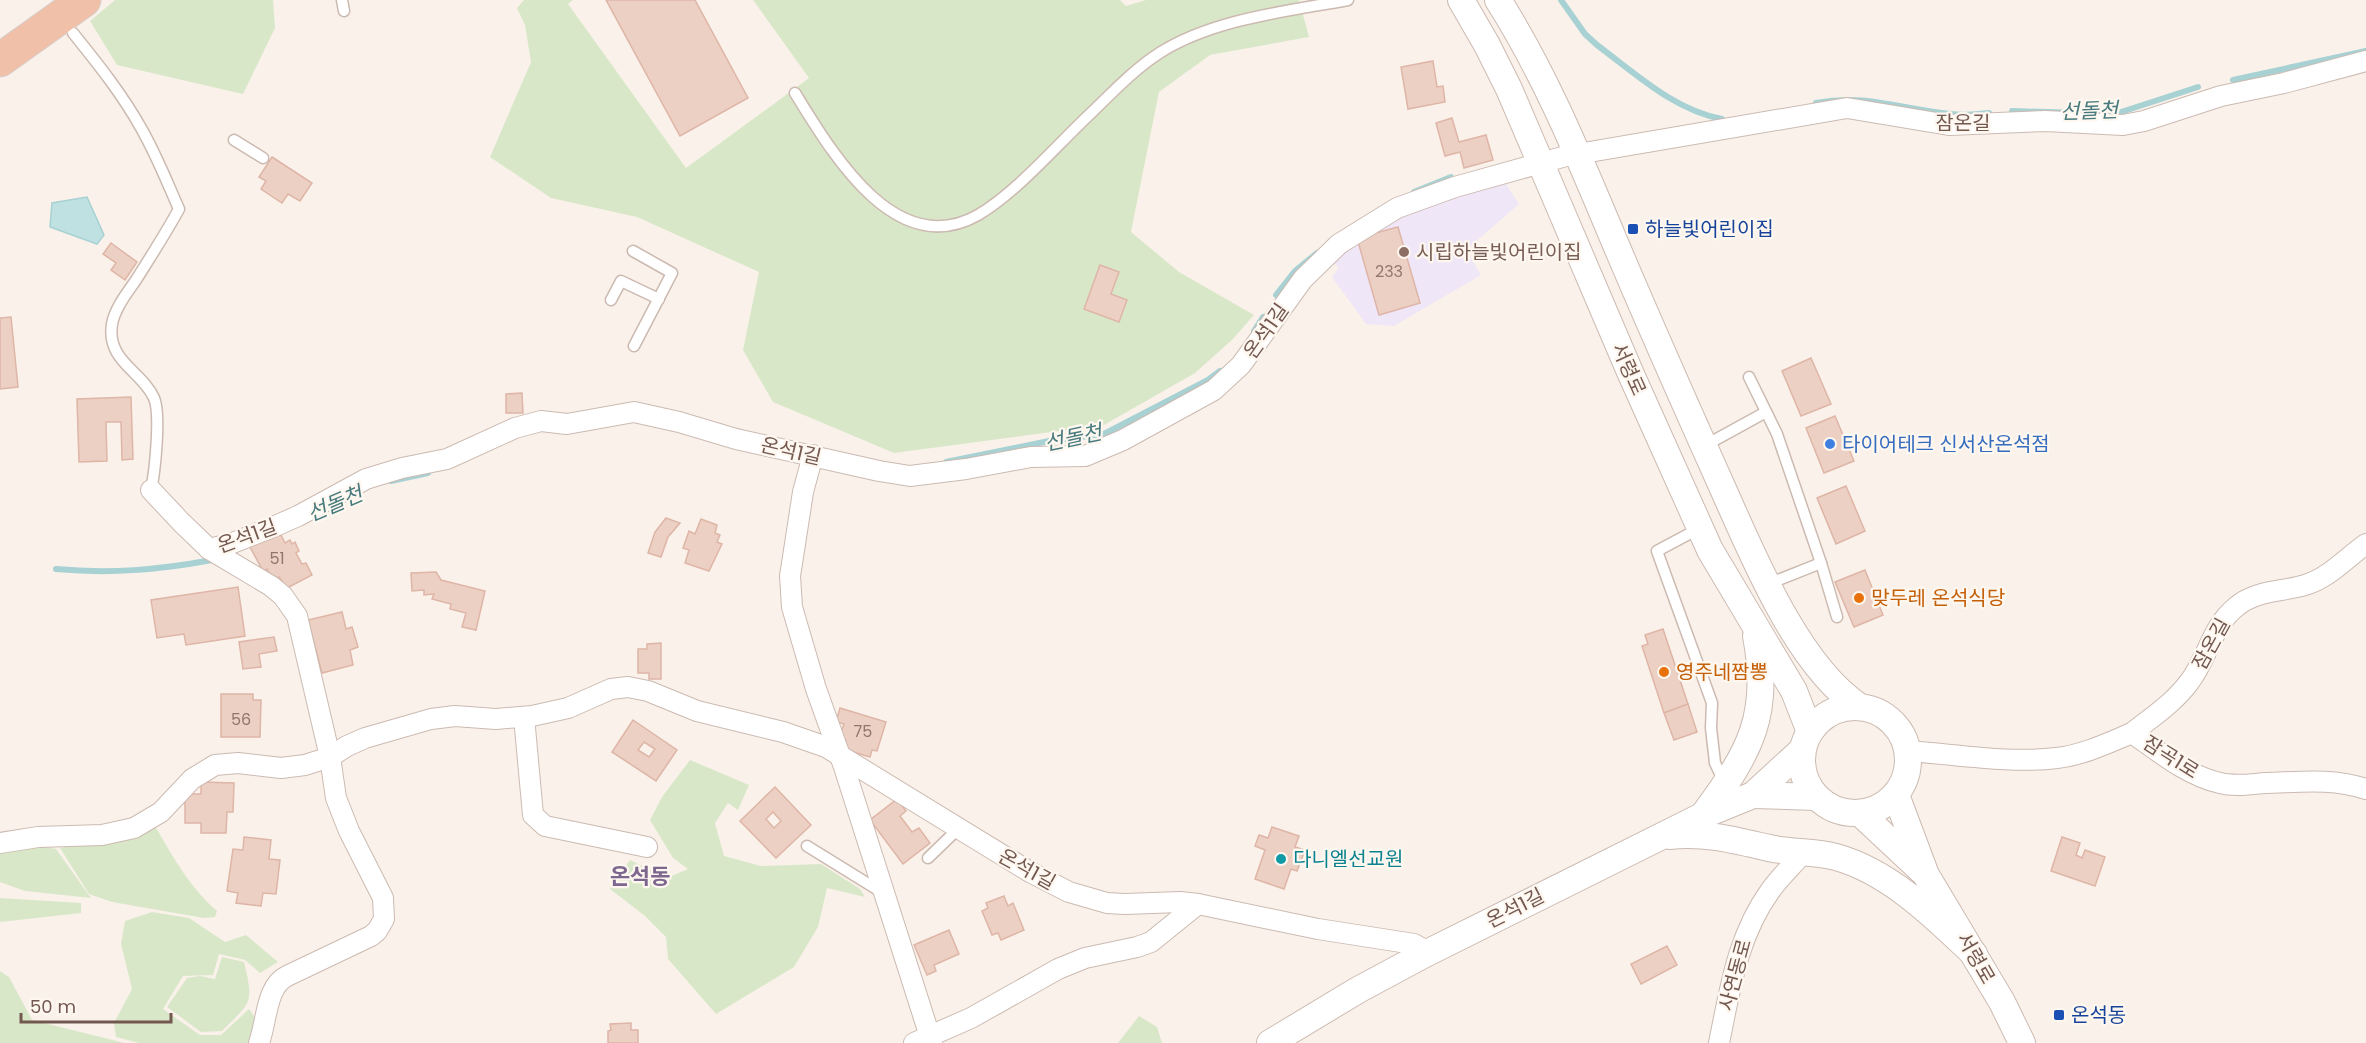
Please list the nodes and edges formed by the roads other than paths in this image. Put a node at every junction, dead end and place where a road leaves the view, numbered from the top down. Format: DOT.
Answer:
graph roads {
  1 [pos="49,0"];
  2 [pos="84,0"];
  3 [pos="1348,0"];
  4 [pos="1461,0"];
  5 [pos="1498,0"];
  6 [pos="73,33"];
  7 [pos="0,43"];
  8 [pos="0,60"];
  9 [pos="2366,61"];
  10 [pos="1534,65"];
  11 [pos="1505,81"];
  12 [pos="795,93"];
  13 [pos="234,140"];
  14 [pos="263,158"];
  15 [pos="1558,158"];
  16 [pos="633,251"];
  17 [pos="1627,271"];
  18 [pos="1593,288"];
  19 [pos="659,299"];
  20 [pos="611,300"];
  21 [pos="634,346"];
  22 [pos="1749,377"];
  23 [pos="1766,412"];
  24 [pos="1704,446"];
  25 [pos="813,455"];
  26 [pos="152,490"];
  27 [pos="1700,528"];
  28 [pos="2366,544"];
  29 [pos="209,549"];
  30 [pos="1821,563"];
  31 [pos="1768,584"];
  32 [pos="1837,617"];
  33 [pos="1754,624"];
  34 [pos="1860,707"];
  35 [pos="524,717"];
  36 [pos="2132,733"];
  37 [pos="1806,741"];
  38 [pos="1907,752"];
  39 [pos="839,754"];
  40 [pos="330,757"];
  41 [pos="1725,785"];
  42 [pos="2366,789"];
  43 [pos="1753,795"];
  44 [pos="1896,795"];
  45 [pos="1816,796"];
  46 [pos="1861,814"];
  47 [pos="1704,815"];
  48 [pos="958,829"];
  49 [pos="1654,839"];
  50 [pos="0,843"];
  51 [pos="807,846"];
  52 [pos="647,847"];
  53 [pos="1803,853"];
  54 [pos="928,858"];
  55 [pos="1926,875"];
  56 [pos="884,893"];
  57 [pos="1198,904"];
  58 [pos="1425,954"];
  59 [pos="1974,954"];
  60 [pos="925,1041"];
  61 [pos="259,1043"];
  62 [pos="1270,1043"];
  63 [pos="1719,1043"];
  64 [pos="2022,1043"];
  1 -- 7 [label="highway"];
  2 -- 8 [label="highway"];
  3 -- 12 [label="lane"];
  4 -- 11 [label="street, 서령로"];
  5 -- 10 [label="street, 서령로"];
  6 -- 26 [label="lane"];
  9 -- 15 [label="street, 잠온길"];
  10 -- 11 [label="street"];
  10 -- 15 [label="street, 서령로"];
  11 -- 15 [label="street, 서령로"];
  13 -- 14 [label="lane"];
  15 -- 17 [label="street, 서령로"];
  15 -- 18 [label="street, 서령로"];
  15 -- 25 [label="street, 온석1길"];
  16 -- 19 [label="lane"];
  17 -- 18 [label="street"];
  17 -- 24 [label="street, 서령로"];
  18 -- 27 [label="street, 서령로"];
  19 -- 20 [label="lane"];
  19 -- 21 [label="lane"];
  22 -- 23 [label="lane"];
  23 -- 24 [label="lane"];
  23 -- 30 [label="lane"];
  24 -- 31 [label="street, 서령로"];
  25 -- 29 [label="street, 온석1길"];
  25 -- 39 [label="street"];
  26 -- 29 [label="street"];
  27 -- 33 [label="street, 서령로"];
  27 -- 41 [label="lane"];
  28 -- 36 [label="street, 잠온길"];
  29 -- 40 [label="street, 온석1길"];
  30 -- 31 [label="lane"];
  30 -- 32 [label="lane"];
  31 -- 34 [label="street, 서령로"];
  33 -- 37 [label="street, 서령로"];
  33 -- 41 [label="street"];
  34 -- 37 [label="street"];
  34 -- 38 [label="street, 서령로"];
  35 -- 39 [label="street, 온석1길"];
  35 -- 40 [label="street, 온석1길"];
  35 -- 52 [label="street"];
  36 -- 38 [label="street, 잠곡1로"];
  36 -- 42 [label="street, 잠곡1로"];
  37 -- 43 [label="street"];
  37 -- 45 [label="street, 서령로"];
  38 -- 44 [label="street"];
  39 -- 48 [label="street, 온석1길"];
  39 -- 56 [label="street"];
  40 -- 50 [label="street, 온석1길"];
  40 -- 61 [label="street"];
  41 -- 47 [label="street"];
  43 -- 45 [label="street"];
  43 -- 47 [label="street, 온석1길"];
  44 -- 46 [label="street"];
  44 -- 55 [label="street, 서령로"];
  45 -- 46 [label="street"];
  46 -- 55 [label="street, 서령로"];
  47 -- 49 [label="street, 온석1길"];
  48 -- 54 [label="lane"];
  48 -- 57 [label="street, 온석1길"];
  49 -- 53 [label="street"];
  49 -- 58 [label="street, 온석1길"];
  51 -- 56 [label="lane"];
  53 -- 59 [label="street"];
  53 -- 63 [label="street, 사연동로"];
  55 -- 59 [label="street, 서령로"];
  56 -- 60 [label="street"];
  57 -- 58 [label="street, 온석1길"];
  57 -- 60 [label="street"];
  58 -- 62 [label="street"];
  59 -- 64 [label="street, 서령로"];
}
